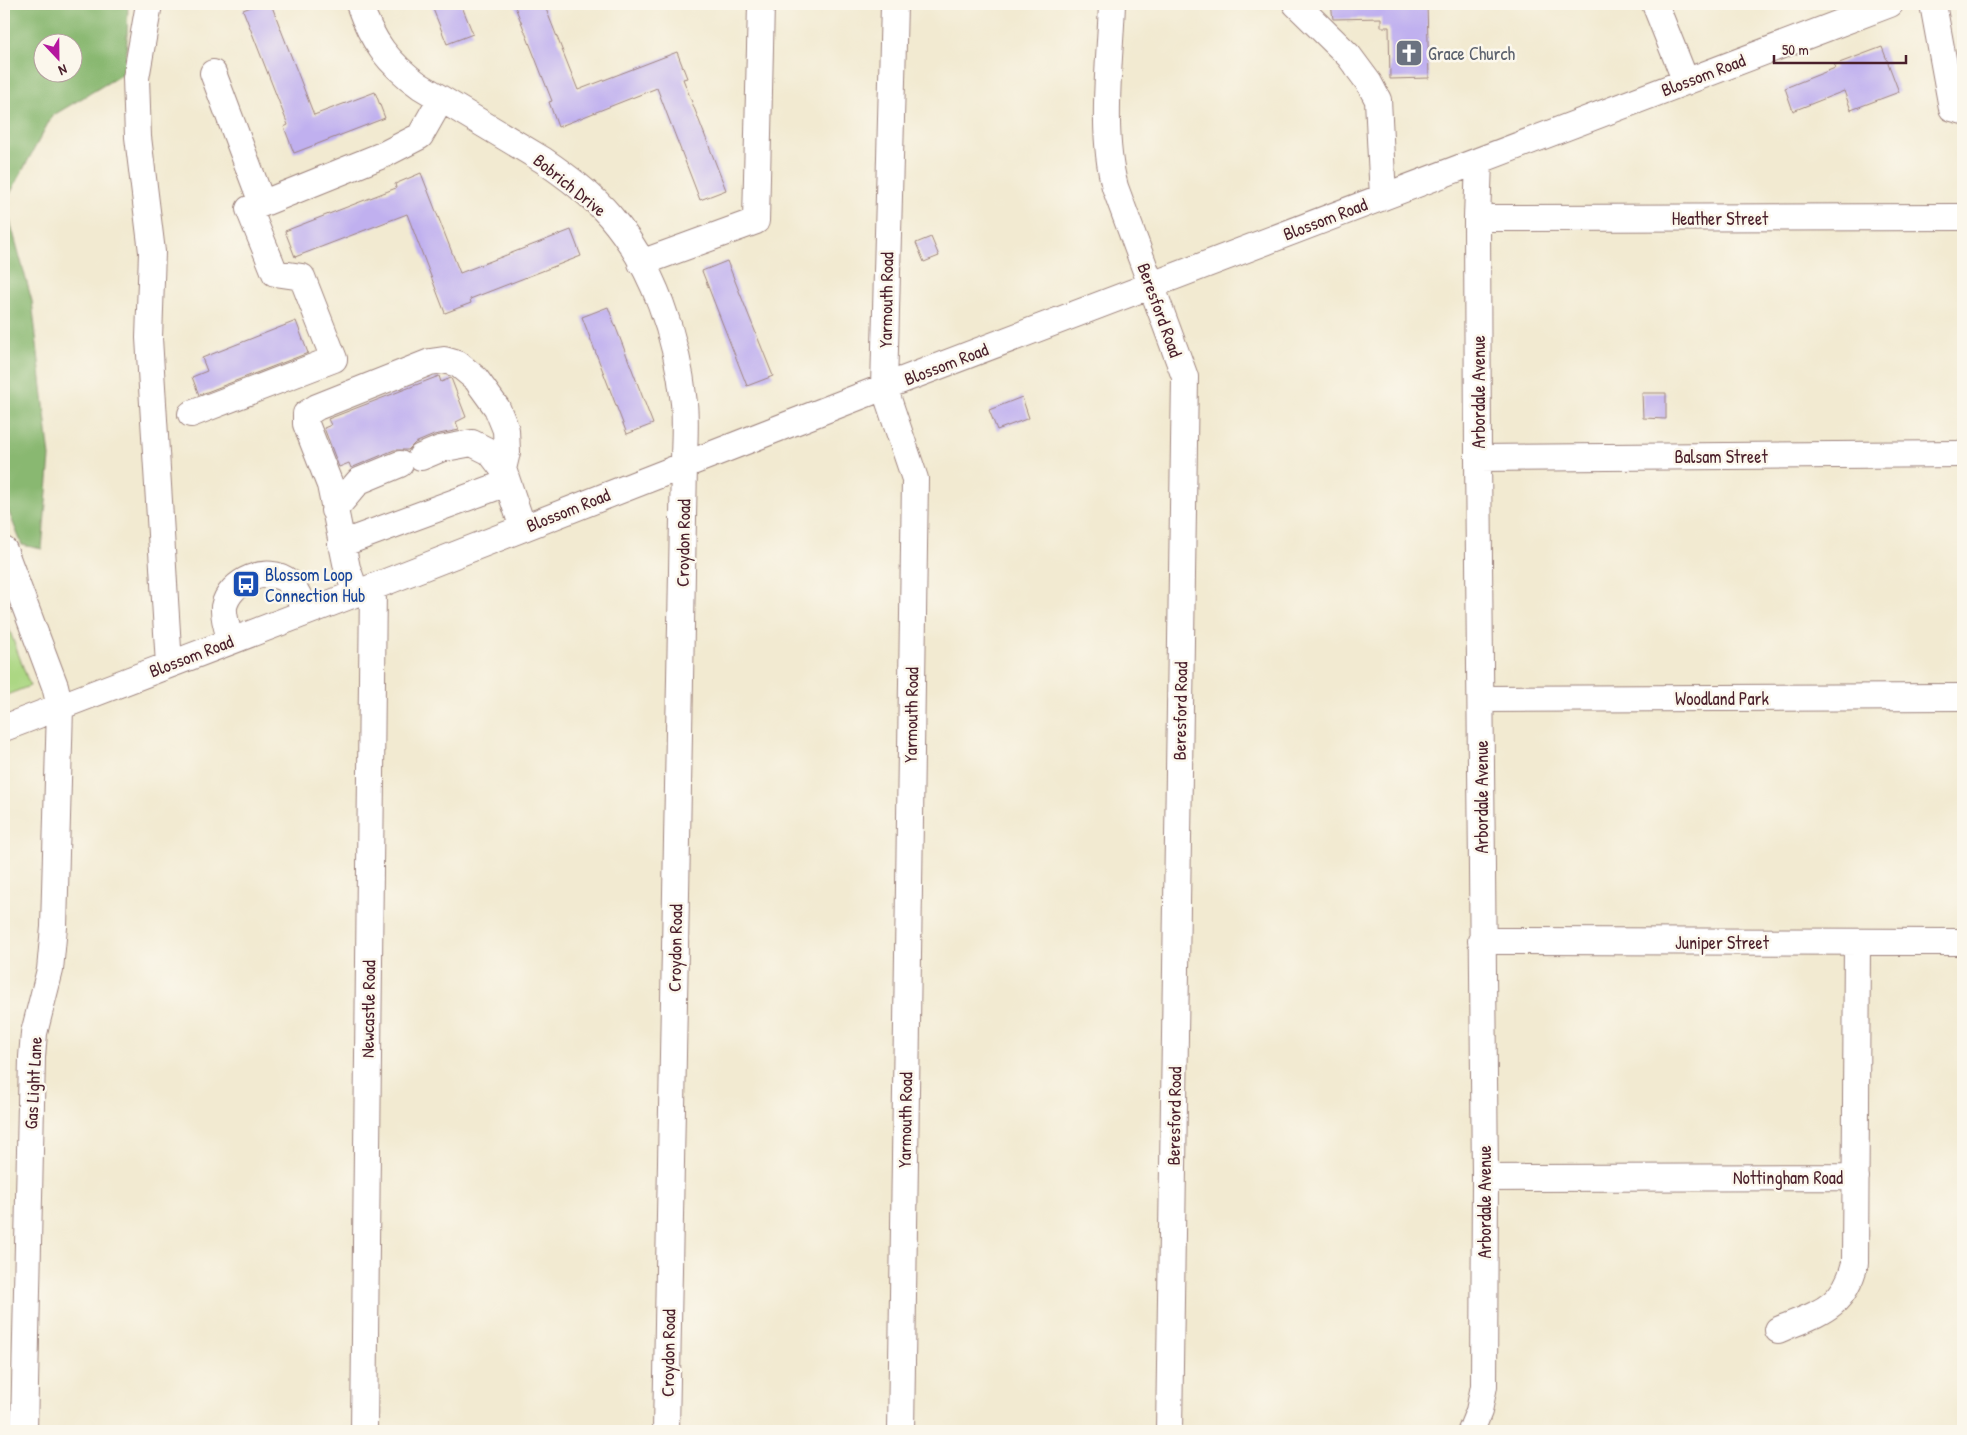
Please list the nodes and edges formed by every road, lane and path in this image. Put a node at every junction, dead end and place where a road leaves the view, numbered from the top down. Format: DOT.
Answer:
graph roads {
  1 [pos="149,4"];
  2 [pos="359,4"];
  3 [pos="761,4"];
  4 [pos="894,4"];
  5 [pos="1112,4"];
  6 [pos="1296,4"];
  7 [pos="1656,4"];
  8 [pos="1890,4"];
  9 [pos="1933,4"];
  10 [pos="213,73"];
  11 [pos="1686,82"];
  12 [pos="441,99"];
  13 [pos="1963,111"];
  14 [pos="1479,161"];
  15 [pos="1383,197"];
  16 [pos="262,203"];
  17 [pos="1963,217"];
  18 [pos="1477,218"];
  19 [pos="641,263"];
  20 [pos="1151,286"];
  21 [pos="884,387"];
  22 [pos="191,414"];
  23 [pos="1963,454"];
  24 [pos="1478,458"];
  25 [pos="684,464"];
  26 [pos="505,476"];
  27 [pos="334,510"];
  28 [pos="522,528"];
  29 [pos="342,544"];
  30 [pos="4,550"];
  31 [pos="364,590"];
  32 [pos="306,612"];
  33 [pos="231,641"];
  34 [pos="169,665"];
  35 [pos="1963,697"];
  36 [pos="1482,700"];
  37 [pos="60,706"];
  38 [pos="4,728"];
  39 [pos="1481,941"];
  40 [pos="1857,942"];
  41 [pos="1963,942"];
  42 [pos="1856,1177"];
  43 [pos="1485,1178"];
  44 [pos="1778,1330"];
  45 [pos="24,1431"];
  46 [pos="364,1431"];
  47 [pos="666,1431"];
  48 [pos="901,1431"];
  49 [pos="1170,1431"];
  50 [pos="1471,1431"];
  1 -- 34 [label="street"];
  2 -- 12 [label="street, Bobrich Drive"];
  3 -- 19 [label="street"];
  4 -- 21 [label="street, Yarmouth Road"];
  5 -- 20 [label="street, Beresford Road"];
  6 -- 15 [label="street"];
  7 -- 11 [label="street"];
  8 -- 11 [label="street, Blossom Road"];
  9 -- 13 [label="street"];
  10 -- 16 [label="street"];
  11 -- 14 [label="street, Blossom Road"];
  12 -- 16 [label="street"];
  12 -- 19 [label="street, Bobrich Drive"];
  14 -- 15 [label="street, Blossom Road"];
  14 -- 18 [label="street, Arbordale Avenue"];
  15 -- 20 [label="street, Blossom Road"];
  16 -- 22 [label="street"];
  17 -- 18 [label="street, Heather Street"];
  18 -- 24 [label="street, Arbordale Avenue"];
  19 -- 25 [label="street, Bobrich Drive"];
  20 -- 21 [label="street, Blossom Road"];
  20 -- 49 [label="street, Beresford Road"];
  21 -- 25 [label="street, Blossom Road"];
  21 -- 48 [label="street, Yarmouth Road"];
  23 -- 24 [label="street, Balsam Street"];
  24 -- 36 [label="street, Arbordale Avenue"];
  25 -- 28 [label="street, Blossom Road"];
  25 -- 47 [label="street, Croydon Road"];
  26 -- 27 [label="street"];
  26 -- 27 [label="street"];
  26 -- 28 [label="street"];
  26 -- 29 [label="street"];
  27 -- 29 [label="street"];
  28 -- 31 [label="street, Blossom Road"];
  29 -- 31 [label="street"];
  30 -- 37 [label="street, Gas Light Lane"];
  31 -- 32 [label="street, Blossom Road"];
  31 -- 46 [label="street, Newcastle Road"];
  32 -- 33 [label="street, Blossom Road"];
  32 -- 33 [label="street"];
  33 -- 34 [label="street, Blossom Road"];
  34 -- 37 [label="street, Blossom Road"];
  35 -- 36 [label="street, Woodland Park"];
  36 -- 39 [label="street, Arbordale Avenue"];
  37 -- 38 [label="street, Blossom Road"];
  37 -- 45 [label="street, Gas Light Lane"];
  39 -- 40 [label="street, Juniper Street"];
  39 -- 43 [label="street, Arbordale Avenue"];
  40 -- 41 [label="street, Juniper Street"];
  40 -- 42 [label="street, Nottingham Road"];
  42 -- 43 [label="street, Nottingham Road"];
  42 -- 44 [label="street"];
  43 -- 50 [label="street, Arbordale Avenue"];
}
